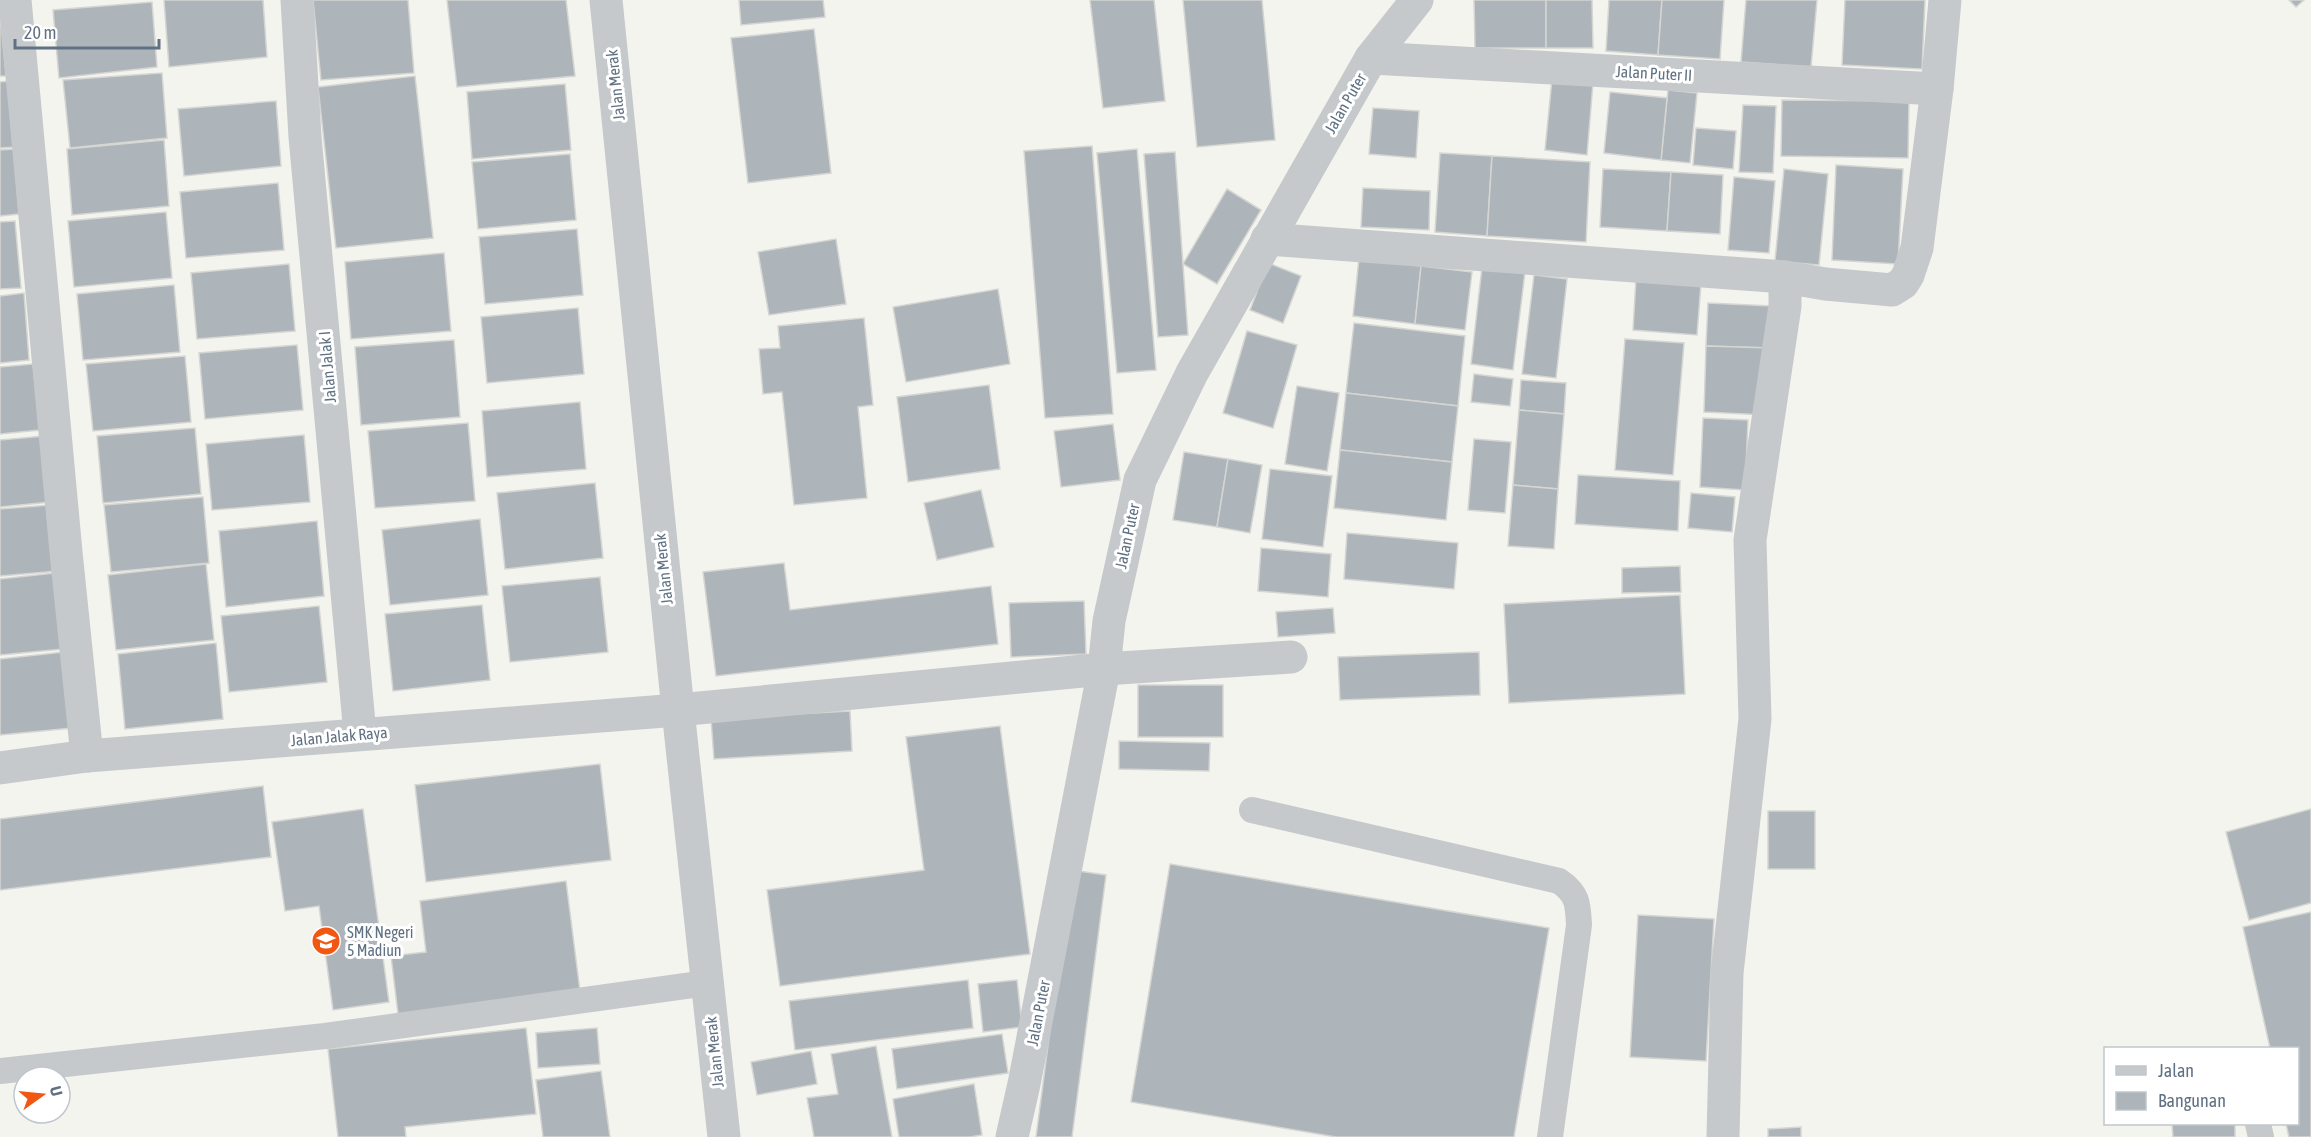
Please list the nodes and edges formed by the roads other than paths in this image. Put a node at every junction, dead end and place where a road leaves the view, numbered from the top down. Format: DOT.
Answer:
graph roads {
  1 [pos="15,0"];
  2 [pos="297,0"];
  3 [pos="606,0"];
  4 [pos="1417,0"];
  5 [pos="1945,0"];
  6 [pos="1371,58"];
  7 [pos="1936,89"];
  8 [pos="1267,239"];
  9 [pos="1785,277"];
  10 [pos="1291,657"];
  11 [pos="1104,669"];
  12 [pos="678,710"];
  13 [pos="360,734"];
  14 [pos="87,756"];
  15 [pos="0,768"];
  16 [pos="1252,810"];
  17 [pos="707,983"];
  18 [pos="0,1071"];
  19 [pos="724,1137"];
  20 [pos="1012,1137"];
  21 [pos="1551,1137"];
  22 [pos="1723,1137"];
  1 -- 14 [label="street"];
  2 -- 13 [label="street, Jalan Jalak I"];
  3 -- 12 [label="street, Jalan Merak"];
  4 -- 6 [label="street, Jalan Puter"];
  5 -- 7 [label="street"];
  6 -- 7 [label="street, Jalan Puter II"];
  6 -- 8 [label="street, Jalan Puter"];
  7 -- 9 [label="street"];
  8 -- 9 [label="street"];
  8 -- 11 [label="street, Jalan Puter"];
  9 -- 22 [label="street"];
  10 -- 11 [label="street, Jalan Jalak Raya"];
  11 -- 12 [label="street, Jalan Jalak Raya"];
  11 -- 20 [label="street, Jalan Puter"];
  12 -- 13 [label="street, Jalan Jalak Raya"];
  12 -- 17 [label="street, Jalan Merak"];
  13 -- 14 [label="street, Jalan Jalak Raya"];
  14 -- 15 [label="street, Jalan Jalak Raya"];
  16 -- 21 [label="lane"];
  17 -- 18 [label="lane"];
  17 -- 19 [label="street, Jalan Merak"];
}
